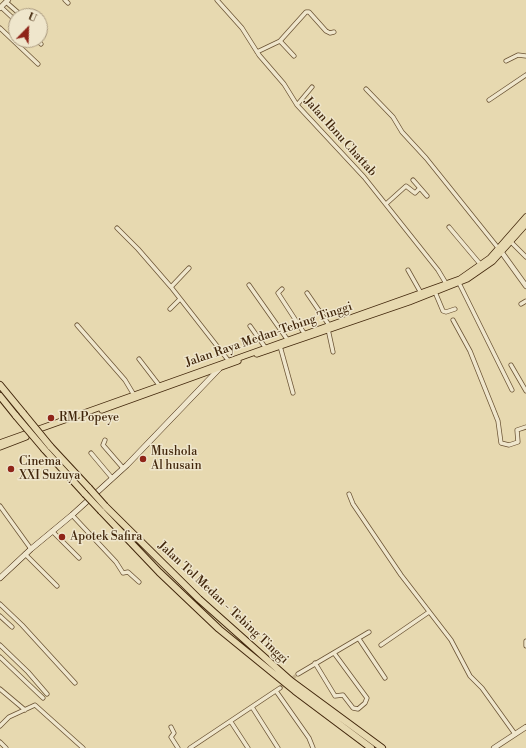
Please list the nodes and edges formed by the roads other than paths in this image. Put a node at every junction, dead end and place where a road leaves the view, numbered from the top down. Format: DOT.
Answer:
graph roads {
  1 [pos="217,0"];
  2 [pos="7,1"];
  3 [pos="1,8"];
  4 [pos="0,28"];
  5 [pos="334,32"];
  6 [pos="280,41"];
  7 [pos="257,52"];
  8 [pos="294,56"];
  9 [pos="526,56"];
  10 [pos="506,61"];
  11 [pos="38,64"];
  12 [pos="526,75"];
  13 [pos="312,87"];
  14 [pos="366,89"];
  15 [pos="293,99"];
  16 [pos="302,99"];
  17 [pos="489,100"];
  18 [pos="297,104"];
  19 [pos="413,180"];
  20 [pos="420,188"];
  21 [pos="427,196"];
  22 [pos="386,204"];
  23 [pos="526,217"];
  24 [pos="526,226"];
  25 [pos="449,227"];
  26 [pos="117,228"];
  27 [pos="511,242"];
  28 [pos="501,251"];
  29 [pos="526,257"];
  30 [pos="481,265"];
  31 [pos="189,268"];
  32 [pos="408,270"];
  33 [pos="459,284"];
  34 [pos="249,285"];
  35 [pos="447,286"];
  36 [pos="526,286"];
  37 [pos="171,287"];
  38 [pos="282,289"];
  39 [pos="436,292"];
  40 [pos="307,293"];
  41 [pos="421,293"];
  42 [pos="180,299"];
  43 [pos="526,302"];
  44 [pos="521,304"];
  45 [pos="170,309"];
  46 [pos="455,309"];
  47 [pos="454,320"];
  48 [pos="78,325"];
  49 [pos="250,326"];
  50 [pos="328,327"];
  51 [pos="304,333"];
  52 [pos="287,339"];
  53 [pos="280,345"];
  54 [pos="265,347"];
  55 [pos="333,352"];
  56 [pos="139,358"];
  57 [pos="228,360"];
  58 [pos="512,365"];
  59 [pos="218,367"];
  60 [pos="207,376"];
  61 [pos="0,385"];
  62 [pos="159,385"];
  63 [pos="512,390"];
  64 [pos="526,391"];
  65 [pos="293,393"];
  66 [pos="134,395"];
  67 [pos="0,396"];
  68 [pos="20,415"];
  69 [pos="526,428"];
  70 [pos="105,440"];
  71 [pos="0,443"];
  72 [pos="0,447"];
  73 [pos="90,454"];
  74 [pos="123,468"];
  75 [pos="112,478"];
  76 [pos="349,494"];
  77 [pos="0,506"];
  78 [pos="103,509"];
  79 [pos="72,515"];
  80 [pos="52,531"];
  81 [pos="31,548"];
  82 [pos="25,554"];
  83 [pos="79,558"];
  84 [pos="0,578"];
  85 [pos="139,582"];
  86 [pos="57,586"];
  87 [pos="0,604"];
  88 [pos="430,612"];
  89 [pos="0,616"];
  90 [pos="12,627"];
  91 [pos="369,632"];
  92 [pos="358,639"];
  93 [pos="526,641"];
  94 [pos="0,645"];
  95 [pos="381,645"];
  96 [pos="526,646"];
  97 [pos="334,653"];
  98 [pos="0,656"];
  99 [pos="315,663"];
  100 [pos="298,674"];
  101 [pos="385,678"];
  102 [pos="75,684"];
  103 [pos="280,688"];
  104 [pos="0,689"];
  105 [pos="276,691"];
  106 [pos="47,694"];
  107 [pos="43,698"];
  108 [pos="252,707"];
  109 [pos="25,710"];
  110 [pos="230,722"];
  111 [pos="0,726"];
  112 [pos="171,727"];
  113 [pos="526,727"];
  114 [pos="515,734"];
  115 [pos="0,742"];
  116 [pos="198,744"];
  117 [pos="6,748"];
  118 [pos="82,748"];
  119 [pos="178,748"];
  120 [pos="190,748"];
  121 [pos="200,748"];
  122 [pos="248,748"];
  123 [pos="278,748"];
  124 [pos="313,748"];
  125 [pos="371,748"];
  126 [pos="382,748"];
  127 [pos="494,748"];
  1 -- 7 [label="street, Jalan Ibnu Chattab"];
  2 -- 3 [label="street"];
  4 -- 11 [label="street"];
  5 -- 6 [label="street"];
  6 -- 7 [label="street"];
  6 -- 8 [label="street"];
  7 -- 15 [label="street, Jalan Ibnu Chattab"];
  9 -- 10 [label="street"];
  12 -- 17 [label="street"];
  13 -- 16 [label="street"];
  14 -- 28 [label="street"];
  15 -- 16 [label="street"];
  15 -- 18 [label="street, Jalan Ibnu Chattab"];
  16 -- 18 [label="street"];
  18 -- 22 [label="street, Jalan Ibnu Chattab"];
  19 -- 20 [label="street"];
  20 -- 21 [label="street"];
  20 -- 22 [label="street"];
  22 -- 35 [label="street, Jalan Ibnu Chattab"];
  23 -- 28 [label="highway, Jalan Raya Medan-Tebing Tinggi"];
  24 -- 27 [label="highway, Jalan Raya Medan-Tebing Tinggi"];
  25 -- 30 [label="street"];
  26 -- 37 [label="street"];
  27 -- 28 [label="highway, Jalan Raya Medan-Tebing Tinggi"];
  27 -- 29 [label="street"];
  28 -- 30 [label="highway, Jalan Raya Medan-Tebing Tinggi"];
  28 -- 33 [label="highway, Jalan Raya Medan-Tebing Tinggi"];
  28 -- 36 [label="street"];
  30 -- 35 [label="highway, Jalan Raya Medan-Tebing Tinggi"];
  31 -- 37 [label="street"];
  32 -- 41 [label="street"];
  33 -- 35 [label="highway, Jalan Raya Medan-Tebing Tinggi"];
  33 -- 63 [label="street"];
  34 -- 52 [label="street"];
  35 -- 39 [label="highway, Jalan Raya Medan-Tebing Tinggi"];
  35 -- 41 [label="highway, Jalan Raya Medan-Tebing Tinggi"];
  37 -- 42 [label="street"];
  38 -- 51 [label="street"];
  39 -- 46 [label="street"];
  39 -- 50 [label="highway, Jalan Raya Medan-Tebing Tinggi"];
  40 -- 50 [label="street"];
  41 -- 50 [label="highway, Jalan Raya Medan-Tebing Tinggi"];
  42 -- 45 [label="street"];
  42 -- 57 [label="street"];
  43 -- 44 [label="street"];
  47 -- 69 [label="street"];
  48 -- 66 [label="street"];
  49 -- 54 [label="street"];
  50 -- 51 [label="highway, Jalan Raya Medan-Tebing Tinggi"];
  50 -- 53 [label="highway, Jalan Raya Medan-Tebing Tinggi"];
  50 -- 55 [label="street"];
  51 -- 52 [label="highway, Jalan Raya Medan-Tebing Tinggi"];
  52 -- 54 [label="highway, Jalan Raya Medan-Tebing Tinggi"];
  53 -- 59 [label="highway, Jalan Raya Medan-Tebing Tinggi"];
  53 -- 65 [label="street"];
  54 -- 57 [label="highway, Jalan Raya Medan-Tebing Tinggi"];
  56 -- 62 [label="street"];
  57 -- 59 [label="highway, Jalan Raya Medan-Tebing Tinggi"];
  58 -- 64 [label="street"];
  59 -- 60 [label="highway, Jalan Raya Medan-Tebing Tinggi"];
  59 -- 62 [label="highway, Jalan Raya Medan-Tebing Tinggi"];
  60 -- 72 [label="highway, Jalan Raya Medan-Tebing Tinggi"];
  60 -- 74 [label="main road"];
  61 -- 68 [label="highway, Jalan Tol Medan - Tebing Tinggi"];
  62 -- 66 [label="highway, Jalan Raya Medan-Tebing Tinggi"];
  66 -- 71 [label="highway, Jalan Raya Medan-Tebing Tinggi"];
  67 -- 68 [label="highway, Jalan Tol Medan - Tebing Tinggi"];
  68 -- 78 [label="highway, Jalan Tol Medan - Tebing Tinggi, bridge"];
  68 -- 78 [label="highway, bridge"];
  70 -- 74 [label="street"];
  73 -- 75 [label="street"];
  74 -- 75 [label="main road"];
  75 -- 79 [label="main road"];
  76 -- 88 [label="street"];
  77 -- 81 [label="street"];
  78 -- 125 [label="highway"];
  78 -- 126 [label="highway, Jalan Tol Medan - Tebing Tinggi"];
  79 -- 80 [label="main road"];
  79 -- 85 [label="street"];
  80 -- 81 [label="main road"];
  80 -- 83 [label="street"];
  81 -- 82 [label="main road"];
  82 -- 84 [label="main road"];
  82 -- 86 [label="street"];
  87 -- 102 [label="street"];
  88 -- 95 [label="street"];
  88 -- 114 [label="street"];
  89 -- 90 [label="street"];
  91 -- 92 [label="street"];
  92 -- 97 [label="street"];
  92 -- 101 [label="street"];
  93 -- 96 [label="street"];
  94 -- 106 [label="street"];
  97 -- 99 [label="street"];
  97 -- 99 [label="street"];
  98 -- 107 [label="street"];
  99 -- 100 [label="street"];
  103 -- 105 [label="street"];
  104 -- 109 [label="street"];
  105 -- 108 [label="street"];
  105 -- 124 [label="street"];
  108 -- 110 [label="street"];
  108 -- 123 [label="street"];
  109 -- 111 [label="street"];
  109 -- 118 [label="street"];
  110 -- 116 [label="street"];
  110 -- 122 [label="street"];
  112 -- 119 [label="street"];
  113 -- 114 [label="street"];
  114 -- 127 [label="street"];
  115 -- 117 [label="street"];
  116 -- 120 [label="street"];
  116 -- 121 [label="street"];
}
